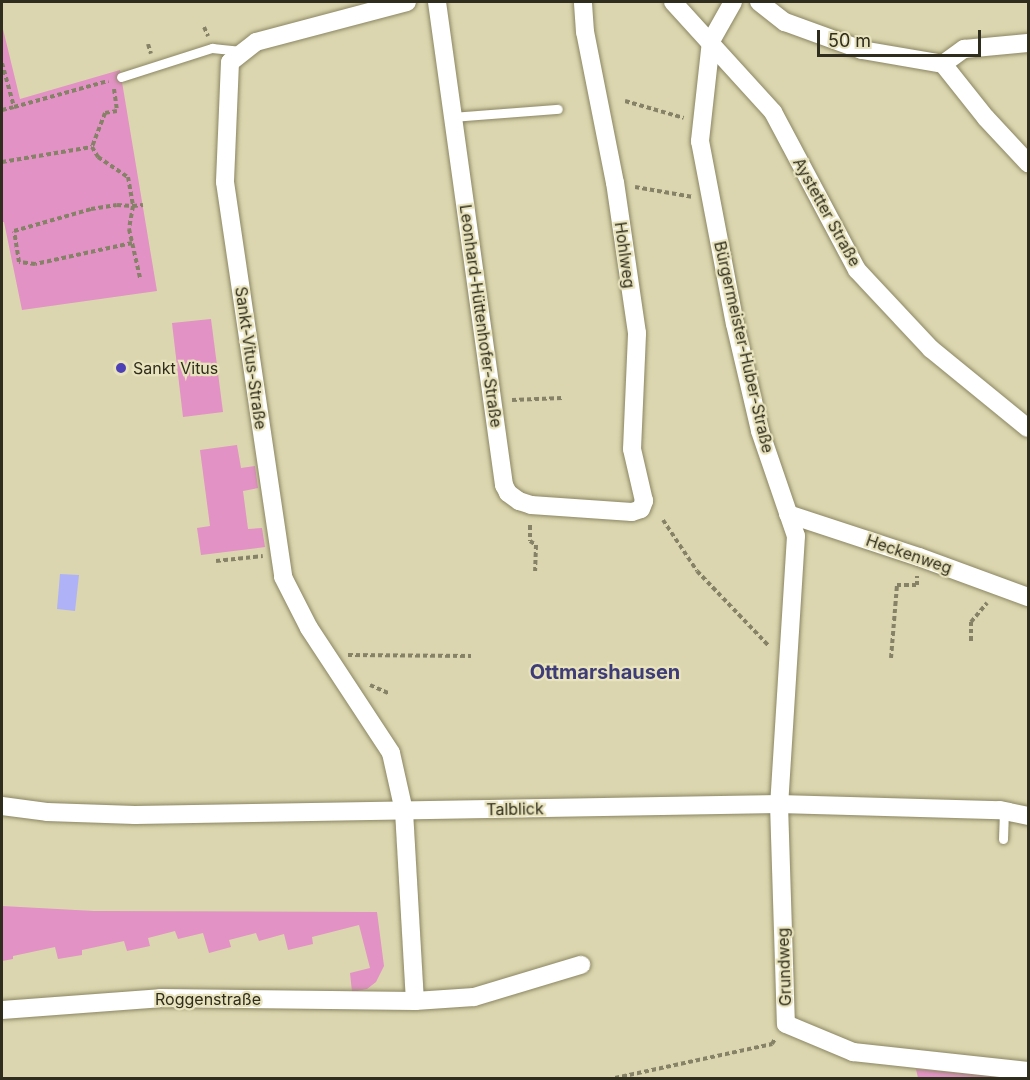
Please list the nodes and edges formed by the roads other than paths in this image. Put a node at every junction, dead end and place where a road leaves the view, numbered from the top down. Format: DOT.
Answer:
graph roads {
  1 [pos="407,2"];
  2 [pos="437,2"];
  3 [pos="583,2"];
  4 [pos="673,2"];
  5 [pos="733,2"];
  6 [pos="759,2"];
  7 [pos="711,41"];
  8 [pos="1029,43"];
  9 [pos="243,51"];
  10 [pos="943,64"];
  11 [pos="121,77"];
  12 [pos="558,110"];
  13 [pos="453,117"];
  14 [pos="1029,163"];
  15 [pos="1029,428"];
  16 [pos="641,509"];
  17 [pos="788,514"];
  18 [pos="1029,597"];
  19 [pos="779,804"];
  20 [pos="2,806"];
  21 [pos="404,811"];
  22 [pos="1004,811"];
  23 [pos="1029,816"];
  24 [pos="1003,838"];
  25 [pos="581,965"];
  26 [pos="415,1001"];
  27 [pos="2,1011"];
  28 [pos="1029,1071"];
  1 -- 9 [label="street"];
  2 -- 13 [label="street, Leonhard-Hüttenhofer-Straße"];
  3 -- 16 [label="street, Hohlweg"];
  4 -- 7 [label="street, Aystetter Straße"];
  5 -- 7 [label="street, Bürgermeister-Huber-Straße"];
  6 -- 10 [label="street"];
  7 -- 15 [label="street, Aystetter Straße"];
  7 -- 17 [label="street, Bürgermeister-Huber-Straße"];
  8 -- 10 [label="street"];
  9 -- 11 [label="lane"];
  9 -- 21 [label="street, Sankt-Vitus-Straße"];
  10 -- 14 [label="street"];
  12 -- 13 [label="lane"];
  13 -- 16 [label="street, Leonhard-Hüttenhofer-Straße"];
  17 -- 18 [label="street, Heckenweg"];
  17 -- 19 [label="street, Bürgermeister-Huber-Straße"];
  19 -- 21 [label="street, Talblick"];
  19 -- 22 [label="street, Talblick"];
  19 -- 28 [label="street, Grundweg"];
  20 -- 21 [label="street, Talblick"];
  21 -- 26 [label="street, Sankt-Vitus-Straße"];
  22 -- 23 [label="street, Talblick"];
  22 -- 24 [label="lane"];
  25 -- 26 [label="street, Roggenstraße"];
  26 -- 27 [label="street, Roggenstraße"];
}
